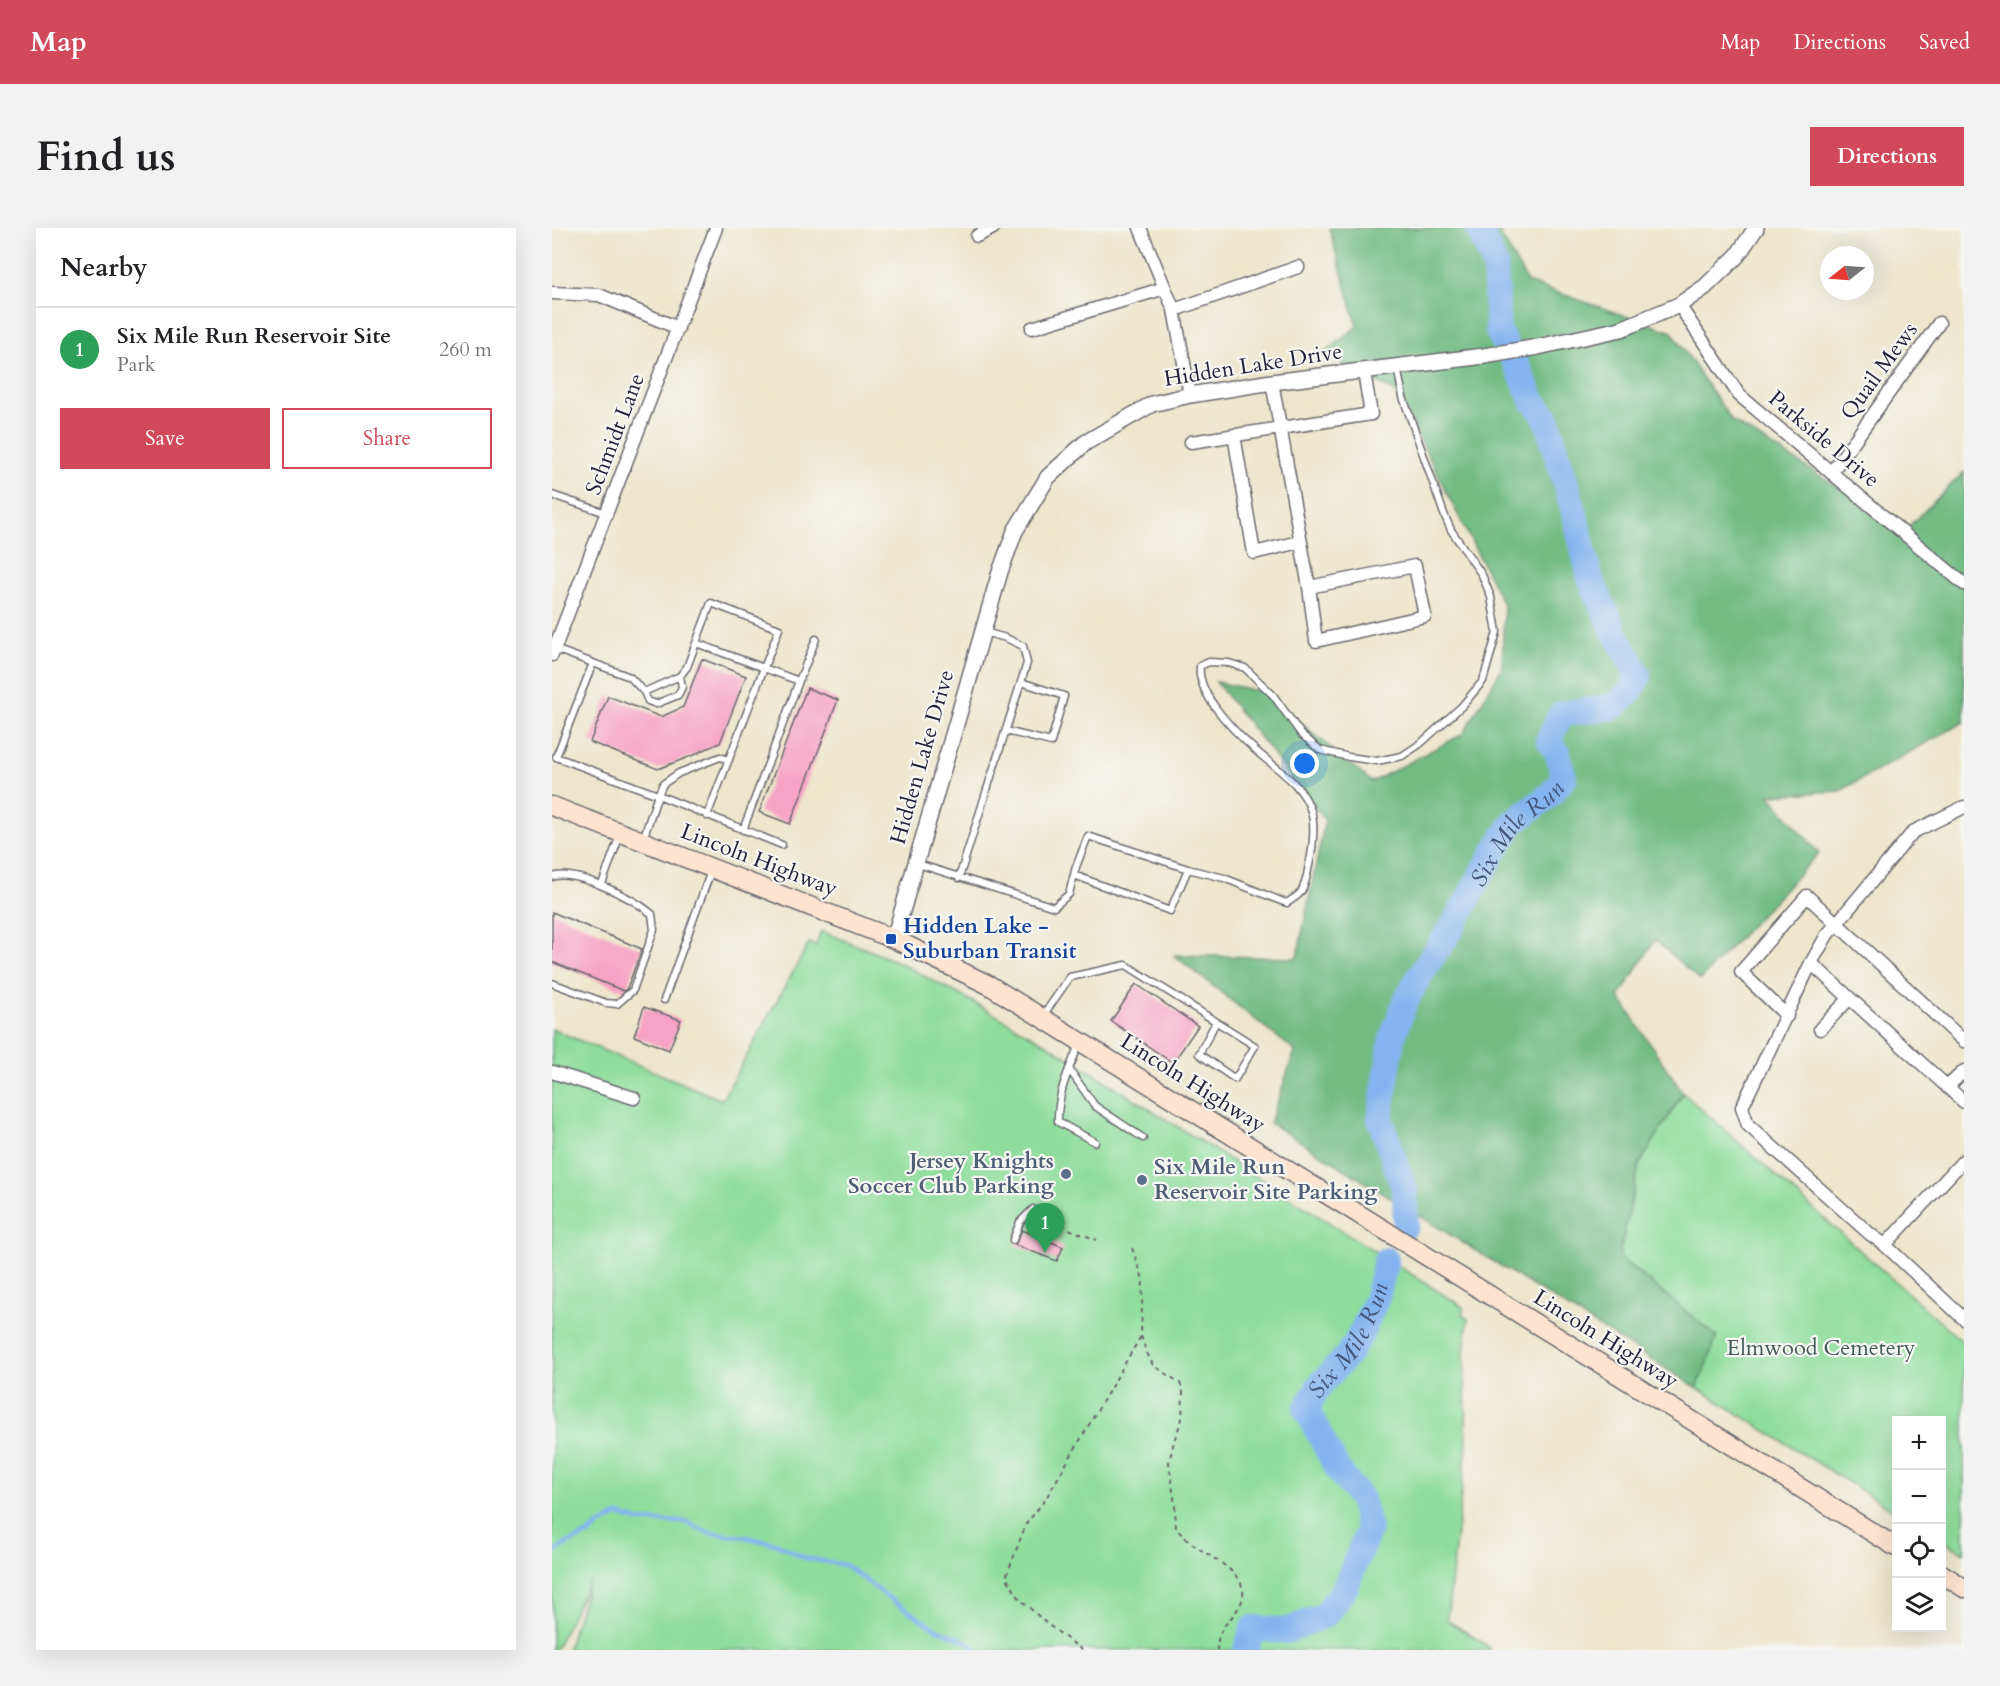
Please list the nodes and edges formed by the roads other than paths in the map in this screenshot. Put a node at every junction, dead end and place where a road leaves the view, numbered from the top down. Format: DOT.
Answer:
graph roads {
  1 [pos="716,228"];
  2 [pos="993,228"];
  3 [pos="1140,228"];
  4 [pos="1756,228"];
  5 [pos="977,236"];
  6 [pos="1298,267"];
  7 [pos="1165,288"];
  8 [pos="552,292"];
  9 [pos="1679,305"];
  10 [pos="1173,310"];
  11 [pos="1939,323"];
  12 [pos="678,328"];
  13 [pos="1032,328"];
  14 [pos="1397,367"];
  15 [pos="1364,372"];
  16 [pos="1272,382"];
  17 [pos="1190,395"];
  18 [pos="1280,428"];
  19 [pos="1234,435"];
  20 [pos="1191,442"];
  21 [pos="1832,473"];
  22 [pos="552,495"];
  23 [pos="607,513"];
  24 [pos="1299,542"];
  25 [pos="1964,584"];
  26 [pos="1309,587"];
  27 [pos="982,632"];
  28 [pos="556,635"];
  29 [pos="816,639"];
  30 [pos="696,643"];
  31 [pos="553,652"];
  32 [pos="593,663"];
  33 [pos="764,668"];
  34 [pos="680,676"];
  35 [pos="799,681"];
  36 [pos="1021,682"];
  37 [pos="644,692"];
  38 [pos="1006,731"];
  39 [pos="729,760"];
  40 [pos="658,795"];
  41 [pos="552,806"];
  42 [pos="1964,807"];
  43 [pos="707,816"];
  44 [pos="743,830"];
  45 [pos="622,832"];
  46 [pos="643,840"];
  47 [pos="782,845"];
  48 [pos="915,863"];
  49 [pos="713,868"];
  50 [pos="1188,869"];
  51 [pos="1074,875"];
  52 [pos="552,878"];
  53 [pos="959,878"];
  54 [pos="602,884"];
  55 [pos="1838,922"];
  56 [pos="894,939"];
  57 [pos="1811,963"];
  58 [pos="552,982"];
  59 [pos="1849,999"];
  60 [pos="664,1000"];
  61 [pos="1787,1016"];
  62 [pos="1042,1018"];
  63 [pos="1216,1022"];
  64 [pos="1820,1029"];
  65 [pos="1964,1041"];
  66 [pos="1080,1042"];
  67 [pos="1069,1069"];
  68 [pos="1964,1071"];
  69 [pos="552,1072"];
  70 [pos="1947,1087"];
  71 [pos="633,1098"];
  72 [pos="1964,1102"];
  73 [pos="1143,1138"];
  74 [pos="1095,1142"];
  75 [pos="1964,1160"];
  76 [pos="1034,1209"];
  77 [pos="1013,1240"];
  78 [pos="1885,1245"];
  79 [pos="1964,1319"];
  80 [pos="1892,1545"];
  81 [pos="1946,1578"];
  82 [pos="1964,1588"];
  1 -- 12 [label="street, Schmidt Lane"];
  2 -- 5 [label="street"];
  3 -- 7 [label="street"];
  4 -- 9 [label="street, Hidden Lake Drive"];
  6 -- 10 [label="street"];
  7 -- 10 [label="street"];
  7 -- 13 [label="street"];
  8 -- 12 [label="street"];
  9 -- 14 [label="street, Hidden Lake Drive"];
  9 -- 21 [label="street, Parkside Drive"];
  10 -- 17 [label="street"];
  11 -- 21 [label="street, Quail Mews"];
  12 -- 23 [label="street, Schmidt Lane"];
  14 -- 15 [label="street, Hidden Lake Drive"];
  14 -- 50 [label="lane"];
  15 -- 16 [label="street, Hidden Lake Drive"];
  15 -- 18 [label="street"];
  16 -- 17 [label="street, Hidden Lake Drive"];
  16 -- 18 [label="street"];
  17 -- 27 [label="street, Hidden Lake Drive"];
  18 -- 19 [label="street"];
  18 -- 24 [label="street"];
  19 -- 20 [label="street"];
  19 -- 24 [label="street"];
  21 -- 25 [label="street, Parkside Drive"];
  22 -- 23 [label="lane"];
  23 -- 28 [label="street, Schmidt Lane"];
  24 -- 26 [label="street"];
  26 -- 26 [label="street"];
  27 -- 36 [label="lane"];
  27 -- 48 [label="street, Hidden Lake Drive"];
  28 -- 31 [label="street, Schmidt Lane"];
  29 -- 35 [label="lane"];
  30 -- 33 [label="lane"];
  30 -- 33 [label="lane"];
  30 -- 34 [label="lane"];
  31 -- 32 [label="lane"];
  32 -- 37 [label="lane"];
  32 -- 40 [label="lane"];
  33 -- 35 [label="lane"];
  33 -- 39 [label="lane"];
  34 -- 37 [label="lane"];
  34 -- 37 [label="lane"];
  35 -- 44 [label="lane"];
  36 -- 38 [label="lane"];
  36 -- 38 [label="lane"];
  38 -- 53 [label="lane"];
  39 -- 40 [label="lane"];
  39 -- 43 [label="lane"];
  40 -- 43 [label="lane"];
  40 -- 46 [label="lane"];
  41 -- 45 [label="main road, Lincoln Highway"];
  42 -- 55 [label="street"];
  43 -- 44 [label="lane"];
  44 -- 47 [label="lane"];
  45 -- 46 [label="main road, Lincoln Highway"];
  45 -- 54 [label="lane"];
  46 -- 49 [label="main road, Lincoln Highway"];
  48 -- 53 [label="lane"];
  48 -- 56 [label="street, Hidden Lake Drive"];
  49 -- 56 [label="main road, Lincoln Highway"];
  49 -- 60 [label="lane"];
  50 -- 51 [label="lane"];
  50 -- 51 [label="lane"];
  51 -- 53 [label="lane"];
  52 -- 54 [label="lane"];
  54 -- 58 [label="lane"];
  55 -- 57 [label="street"];
  55 -- 61 [label="street"];
  55 -- 65 [label="street"];
  56 -- 62 [label="main road, Lincoln Highway"];
  57 -- 59 [label="street"];
  57 -- 61 [label="street"];
  59 -- 64 [label="street"];
  59 -- 70 [label="street"];
  61 -- 78 [label="street"];
  62 -- 63 [label="lane"];
  62 -- 66 [label="main road, Lincoln Highway"];
  63 -- 63 [label="lane"];
  66 -- 67 [label="lane"];
  66 -- 80 [label="main road, Lincoln Highway"];
  67 -- 73 [label="lane"];
  67 -- 74 [label="lane"];
  68 -- 70 [label="street"];
  69 -- 71 [label="street"];
  70 -- 72 [label="street"];
  75 -- 78 [label="street"];
  76 -- 77 [label="lane"];
  78 -- 79 [label="street"];
  81 -- 82 [label="main road"];
}
